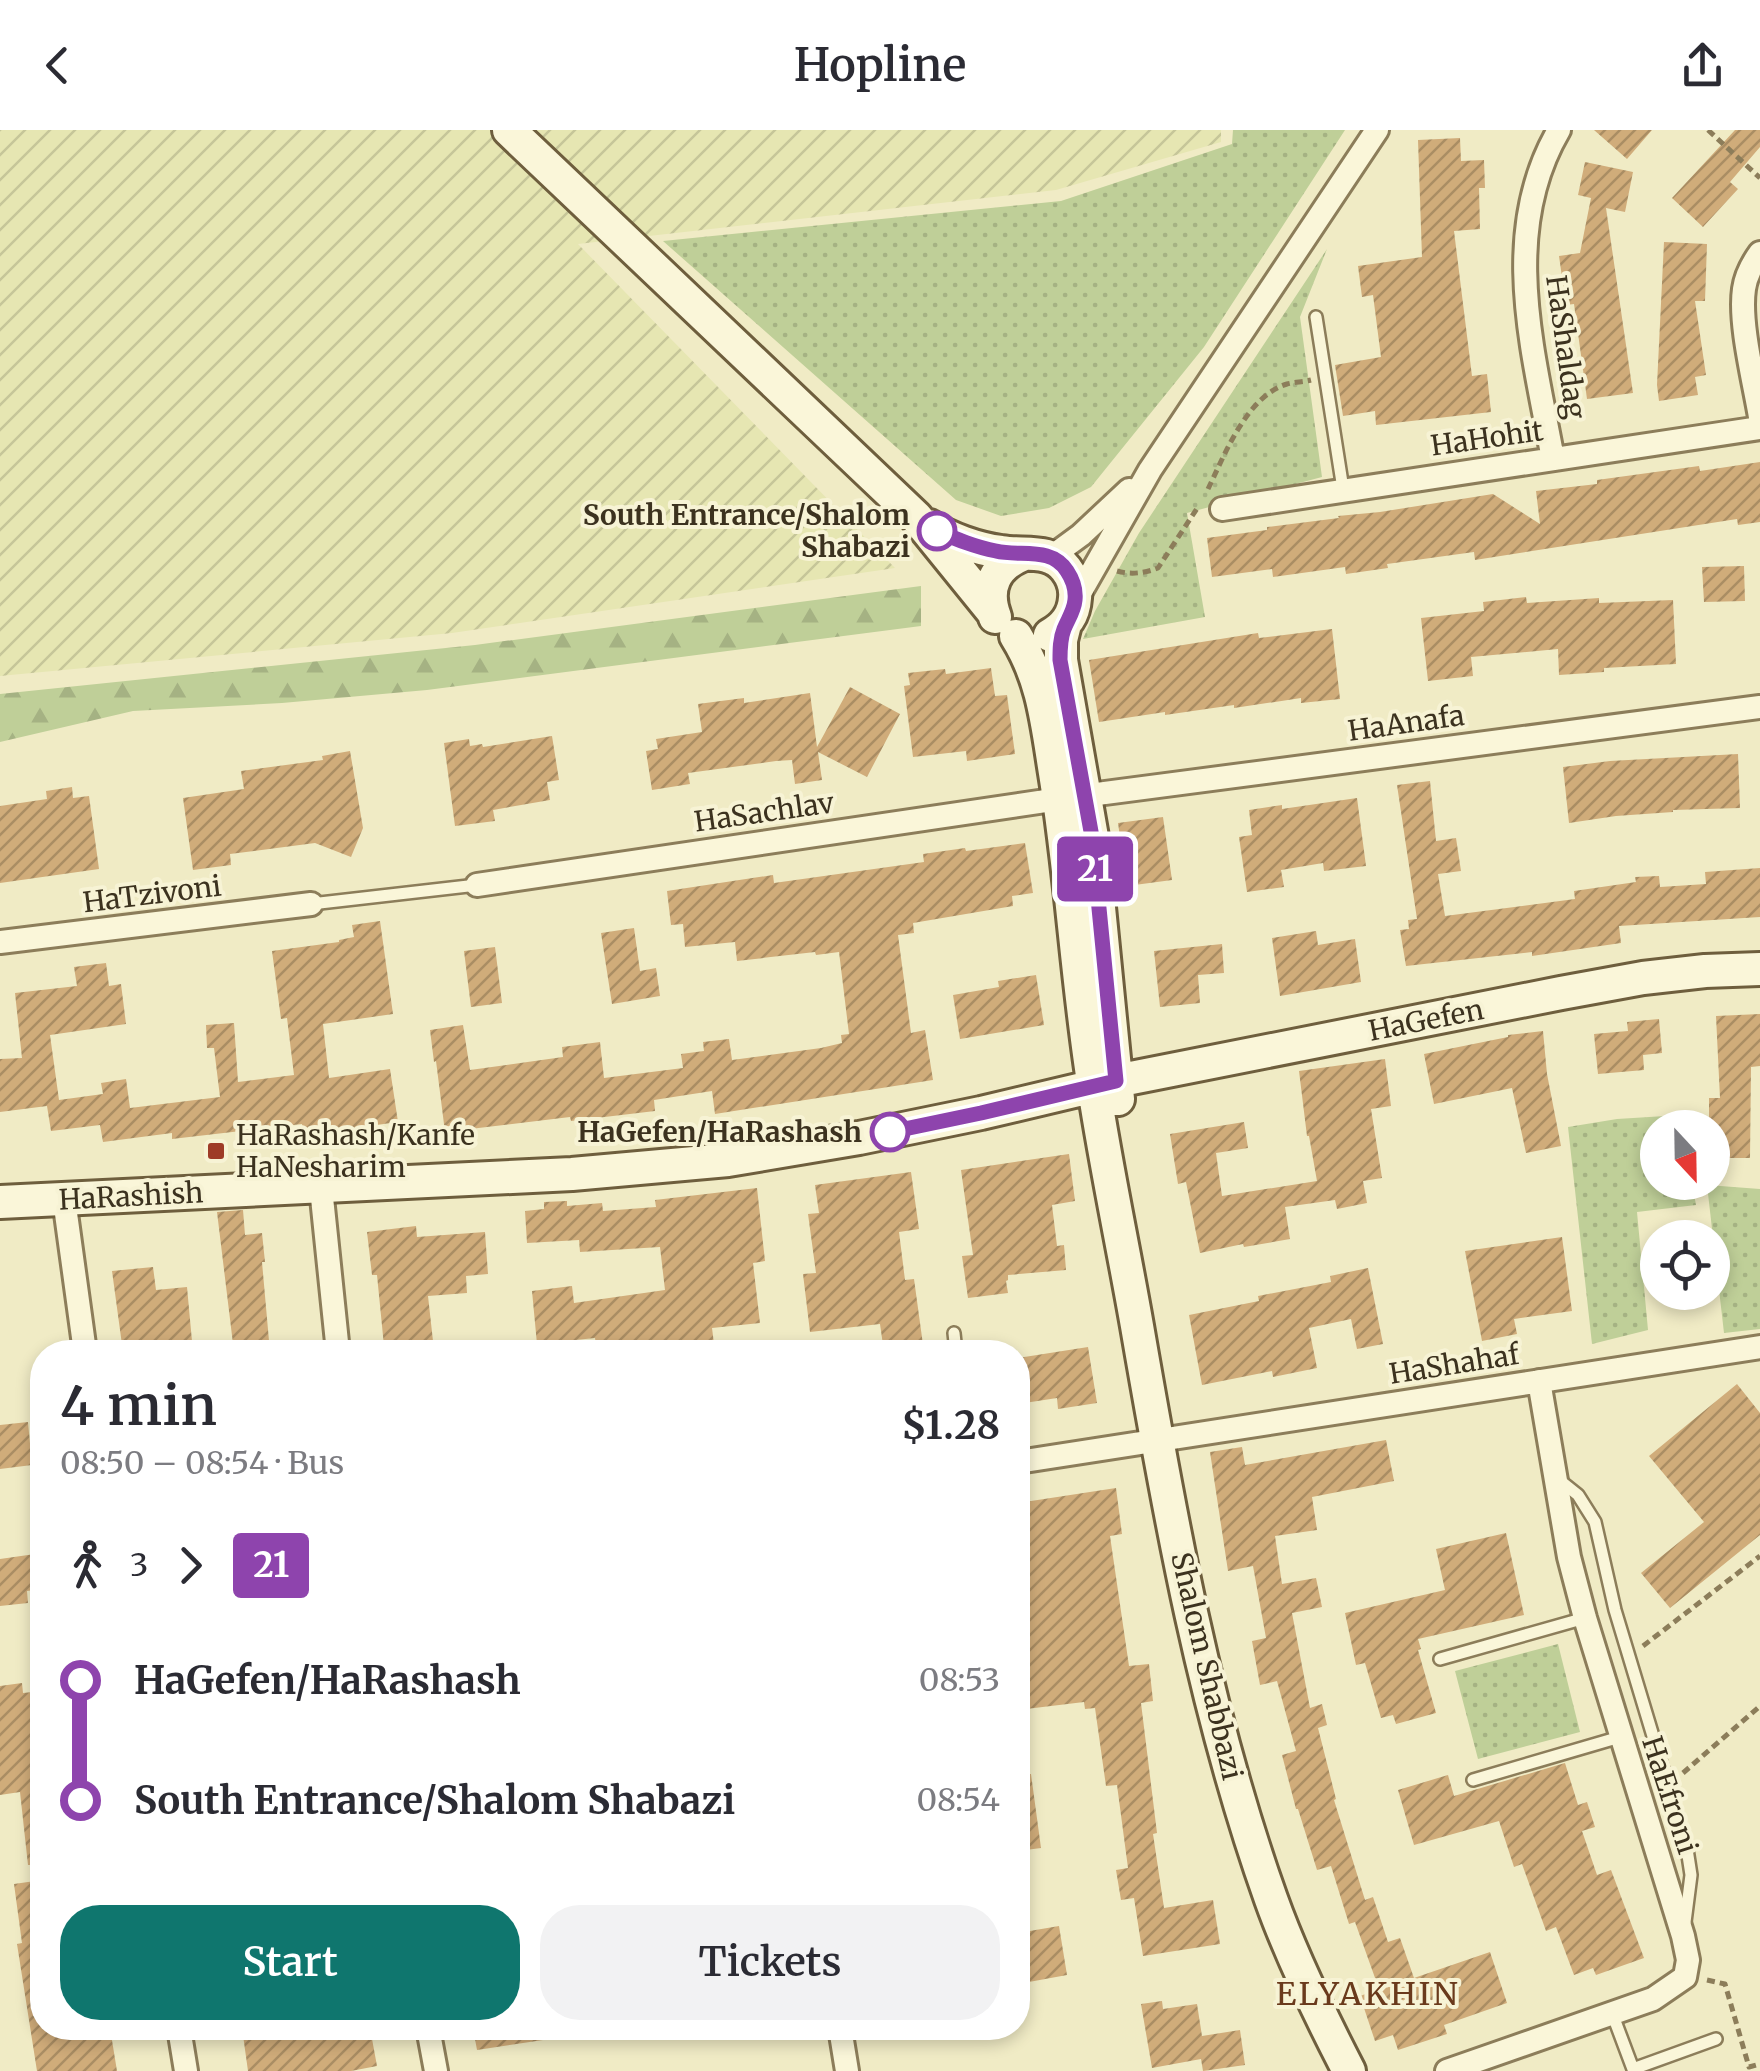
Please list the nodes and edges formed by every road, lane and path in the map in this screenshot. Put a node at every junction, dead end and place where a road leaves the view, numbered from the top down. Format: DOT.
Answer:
graph roads {
  1 [pos="509,130"];
  2 [pos="1377,130"];
  3 [pos="1559,130"];
  4 [pos="1708,130"];
  5 [pos="1760,178"];
  6 [pos="1760,253"];
  7 [pos="1316,317"];
  8 [pos="1326,378"];
  9 [pos="1760,417"];
  10 [pos="1760,428"];
  11 [pos="1553,459"];
  12 [pos="1150,470"];
  13 [pos="1344,489"];
  14 [pos="1222,509"];
  15 [pos="916,517"];
  16 [pos="1037,555"];
  17 [pos="1095,565"];
  18 [pos="993,612"];
  19 [pos="1070,612"];
  20 [pos="1016,636"];
  21 [pos="1760,707"];
  22 [pos="1072,797"];
  23 [pos="478,886"];
  24 [pos="311,904"];
  25 [pos="0,942"];
  26 [pos="1760,969"];
  27 [pos="1105,1084"];
  28 [pos="321,1188"];
  29 [pos="64,1198"];
  30 [pos="0,1202"];
  31 [pos="954,1333"];
  32 [pos="83,1340"];
  33 [pos="337,1340"];
  34 [pos="955,1340"];
  35 [pos="1760,1348"];
  36 [pos="1539,1381"];
  37 [pos="1157,1441"];
  38 [pos="1030,1460"];
  39 [pos="1554,1476"];
  40 [pos="1760,1556"];
  41 [pos="1584,1618"];
  42 [pos="1629,1657"];
  43 [pos="1440,1660"];
  44 [pos="1760,1706"];
  45 [pos="1620,1737"];
  46 [pos="1473,1780"];
  47 [pos="1668,1786"];
  48 [pos="1683,1936"];
  49 [pos="1685,1976"];
  50 [pos="1612,2013"];
  51 [pos="1716,2039"];
  52 [pos="182,2040"];
  53 [pos="430,2040"];
  54 [pos="842,2040"];
  55 [pos="1760,2064"];
  56 [pos="186,2071"];
  57 [pos="436,2071"];
  58 [pos="847,2071"];
  59 [pos="1348,2071"];
  60 [pos="1448,2071"];
  1 -- 15 [label="street"];
  2 -- 12 [label="street"];
  3 -- 11 [label="street, HaShaldag"];
  4 -- 5 [label="path"];
  6 -- 9 [label="street"];
  7 -- 8 [label="lane"];
  8 -- 13 [label="lane"];
  8 -- 17 [label="path"];
  10 -- 11 [label="street, HaHohit"];
  11 -- 13 [label="street, HaHohit"];
  12 -- 16 [label="street"];
  12 -- 17 [label="street"];
  13 -- 14 [label="street, HaHohit"];
  15 -- 16 [label="street"];
  15 -- 18 [label="street"];
  16 -- 18 [label="street"];
  16 -- 19 [label="street"];
  17 -- 19 [label="street"];
  18 -- 20 [label="street"];
  19 -- 20 [label="street"];
  19 -- 22 [label="street, Shalom Shabbazi"];
  20 -- 22 [label="street, Shalom Shabbazi"];
  21 -- 22 [label="street, HaAnafa"];
  22 -- 23 [label="street, HaSachlav"];
  22 -- 27 [label="street, Shalom Shabbazi"];
  23 -- 24 [label="lane"];
  24 -- 25 [label="street, HaTzivoni"];
  26 -- 27 [label="street, HaGefen"];
  27 -- 28 [label="street, HaRashish"];
  27 -- 37 [label="street, Shalom Shabbazi"];
  28 -- 29 [label="street, HaRashish"];
  28 -- 33 [label="street"];
  29 -- 30 [label="street, HaRashish"];
  29 -- 32 [label="street"];
  31 -- 34 [label="lane"];
  35 -- 36 [label="street, HaShahaf"];
  36 -- 37 [label="street, HaShahaf"];
  36 -- 39 [label="street, HaEfroni"];
  37 -- 38 [label="street, HaShahaf"];
  37 -- 59 [label="street, Shalom Shabbazi"];
  39 -- 41 [label="street, HaEfroni"];
  39 -- 42 [label="lane"];
  40 -- 42 [label="path"];
  41 -- 43 [label="lane"];
  41 -- 45 [label="street, HaEfroni"];
  42 -- 47 [label="lane"];
  44 -- 47 [label="path"];
  45 -- 46 [label="lane"];
  45 -- 48 [label="street, HaEfroni"];
  47 -- 48 [label="lane"];
  48 -- 49 [label="street, HaEfroni"];
  49 -- 50 [label="street"];
  49 -- 55 [label="path"];
  50 -- 51 [label="lane"];
  50 -- 60 [label="street"];
  52 -- 56 [label="street"];
  53 -- 57 [label="street"];
  54 -- 58 [label="street"];
}
